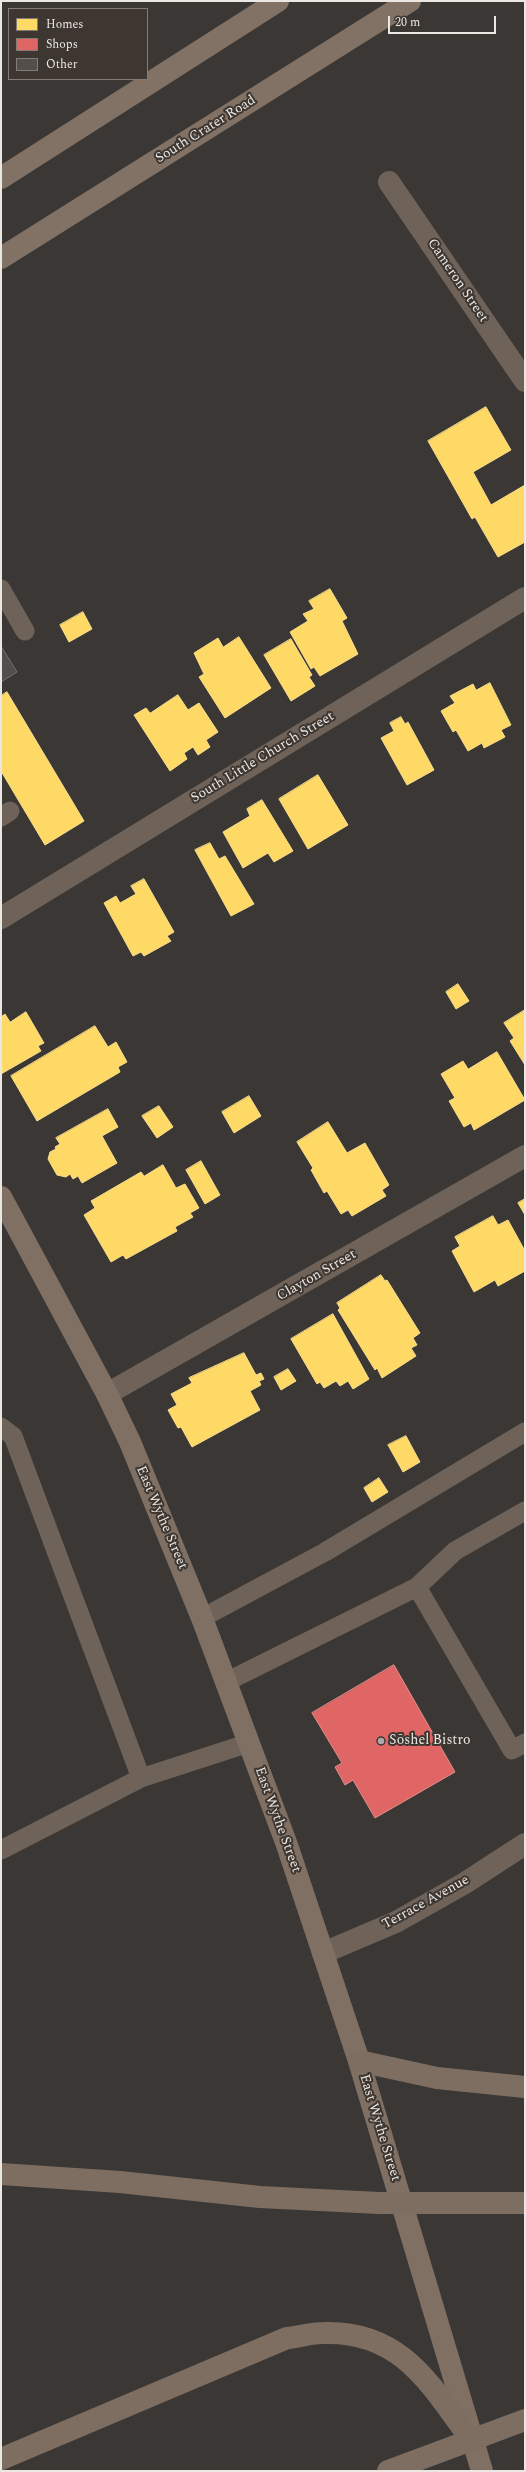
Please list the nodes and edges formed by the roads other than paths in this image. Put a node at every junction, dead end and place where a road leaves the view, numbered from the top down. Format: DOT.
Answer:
graph roads {
  1 [pos="278,1"];
  2 [pos="410,1"];
  3 [pos="1,178"];
  4 [pos="389,182"];
  5 [pos="1,258"];
  6 [pos="525,380"];
  7 [pos="1,589"];
  8 [pos="525,598"];
  9 [pos="25,631"];
  10 [pos="1,918"];
  11 [pos="525,1156"];
  12 [pos="1,1198"];
  13 [pos="107,1394"];
  14 [pos="1,1426"];
  15 [pos="525,1432"];
  16 [pos="525,1511"];
  17 [pos="417,1587"];
  18 [pos="202,1618"];
  19 [pos="226,1682"];
  20 [pos="249,1743"];
  21 [pos="525,1743"];
  22 [pos="141,1778"];
  23 [pos="525,1844"];
  24 [pos="1,1850"];
  25 [pos="323,1953"];
  26 [pos="359,2061"];
  27 [pos="525,2087"];
  28 [pos="1,2174"];
  29 [pos="514,2204"];
  30 [pos="525,2420"];
  31 [pos="472,2441"];
  32 [pos="1,2458"];
  33 [pos="388,2471"];
  34 [pos="482,2471"];
  1 -- 3 [label="main road"];
  2 -- 5 [label="main road, South Crater Road"];
  4 -- 6 [label="street, Cameron Street"];
  7 -- 9 [label="lane"];
  8 -- 10 [label="street, South Little Church Street"];
  11 -- 13 [label="street, Clayton Street"];
  12 -- 13 [label="highway, East Wythe Street"];
  13 -- 18 [label="highway, East Wythe Street"];
  14 -- 22 [label="lane"];
  15 -- 18 [label="lane"];
  16 -- 17 [label="lane"];
  17 -- 19 [label="lane"];
  17 -- 21 [label="lane"];
  18 -- 19 [label="highway, East Wythe Street"];
  19 -- 20 [label="highway, East Wythe Street"];
  20 -- 22 [label="lane"];
  20 -- 25 [label="highway, East Wythe Street"];
  22 -- 24 [label="lane"];
  23 -- 25 [label="street, Terrace Avenue"];
  25 -- 26 [label="highway, East Wythe Street"];
  26 -- 27 [label="highway"];
  26 -- 31 [label="highway, East Wythe Street"];
  28 -- 29 [label="highway"];
  30 -- 33 [label="highway"];
  31 -- 32 [label="highway"];
  31 -- 34 [label="highway, East Wythe Street"];
}
